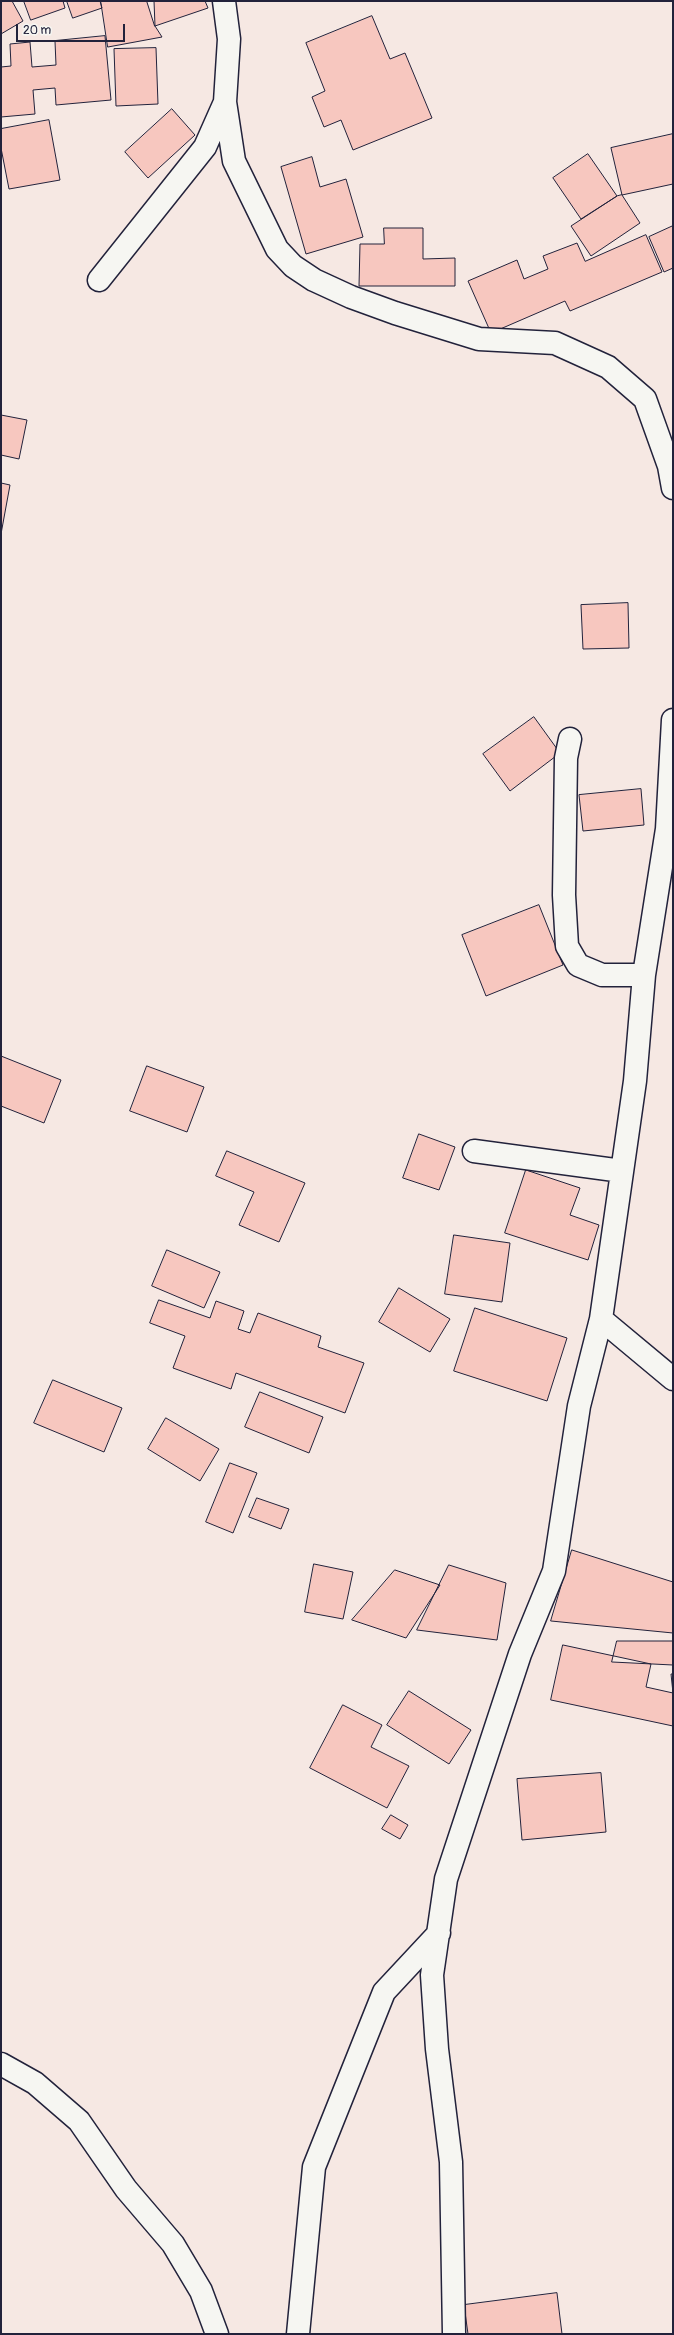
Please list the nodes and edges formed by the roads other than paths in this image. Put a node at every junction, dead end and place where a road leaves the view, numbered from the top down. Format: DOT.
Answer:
graph roads {
  1 [pos="224,1"];
  2 [pos="225,102"];
  3 [pos="100,280"];
  4 [pos="673,488"];
  5 [pos="673,720"];
  6 [pos="570,739"];
  7 [pos="644,975"];
  8 [pos="474,1151"];
  9 [pos="622,1171"];
  10 [pos="601,1319"];
  11 [pos="673,1378"];
  12 [pos="439,1933"];
  13 [pos="1,2064"];
  14 [pos="217,2334"];
  15 [pos="298,2334"];
  16 [pos="454,2334"];
  1 -- 2 [label="street"];
  2 -- 3 [label="street"];
  2 -- 4 [label="street"];
  5 -- 7 [label="street"];
  6 -- 7 [label="street"];
  7 -- 9 [label="street"];
  8 -- 9 [label="street"];
  9 -- 10 [label="street"];
  10 -- 11 [label="street"];
  10 -- 12 [label="street"];
  12 -- 15 [label="street"];
  12 -- 16 [label="street"];
  13 -- 14 [label="street"];
}
